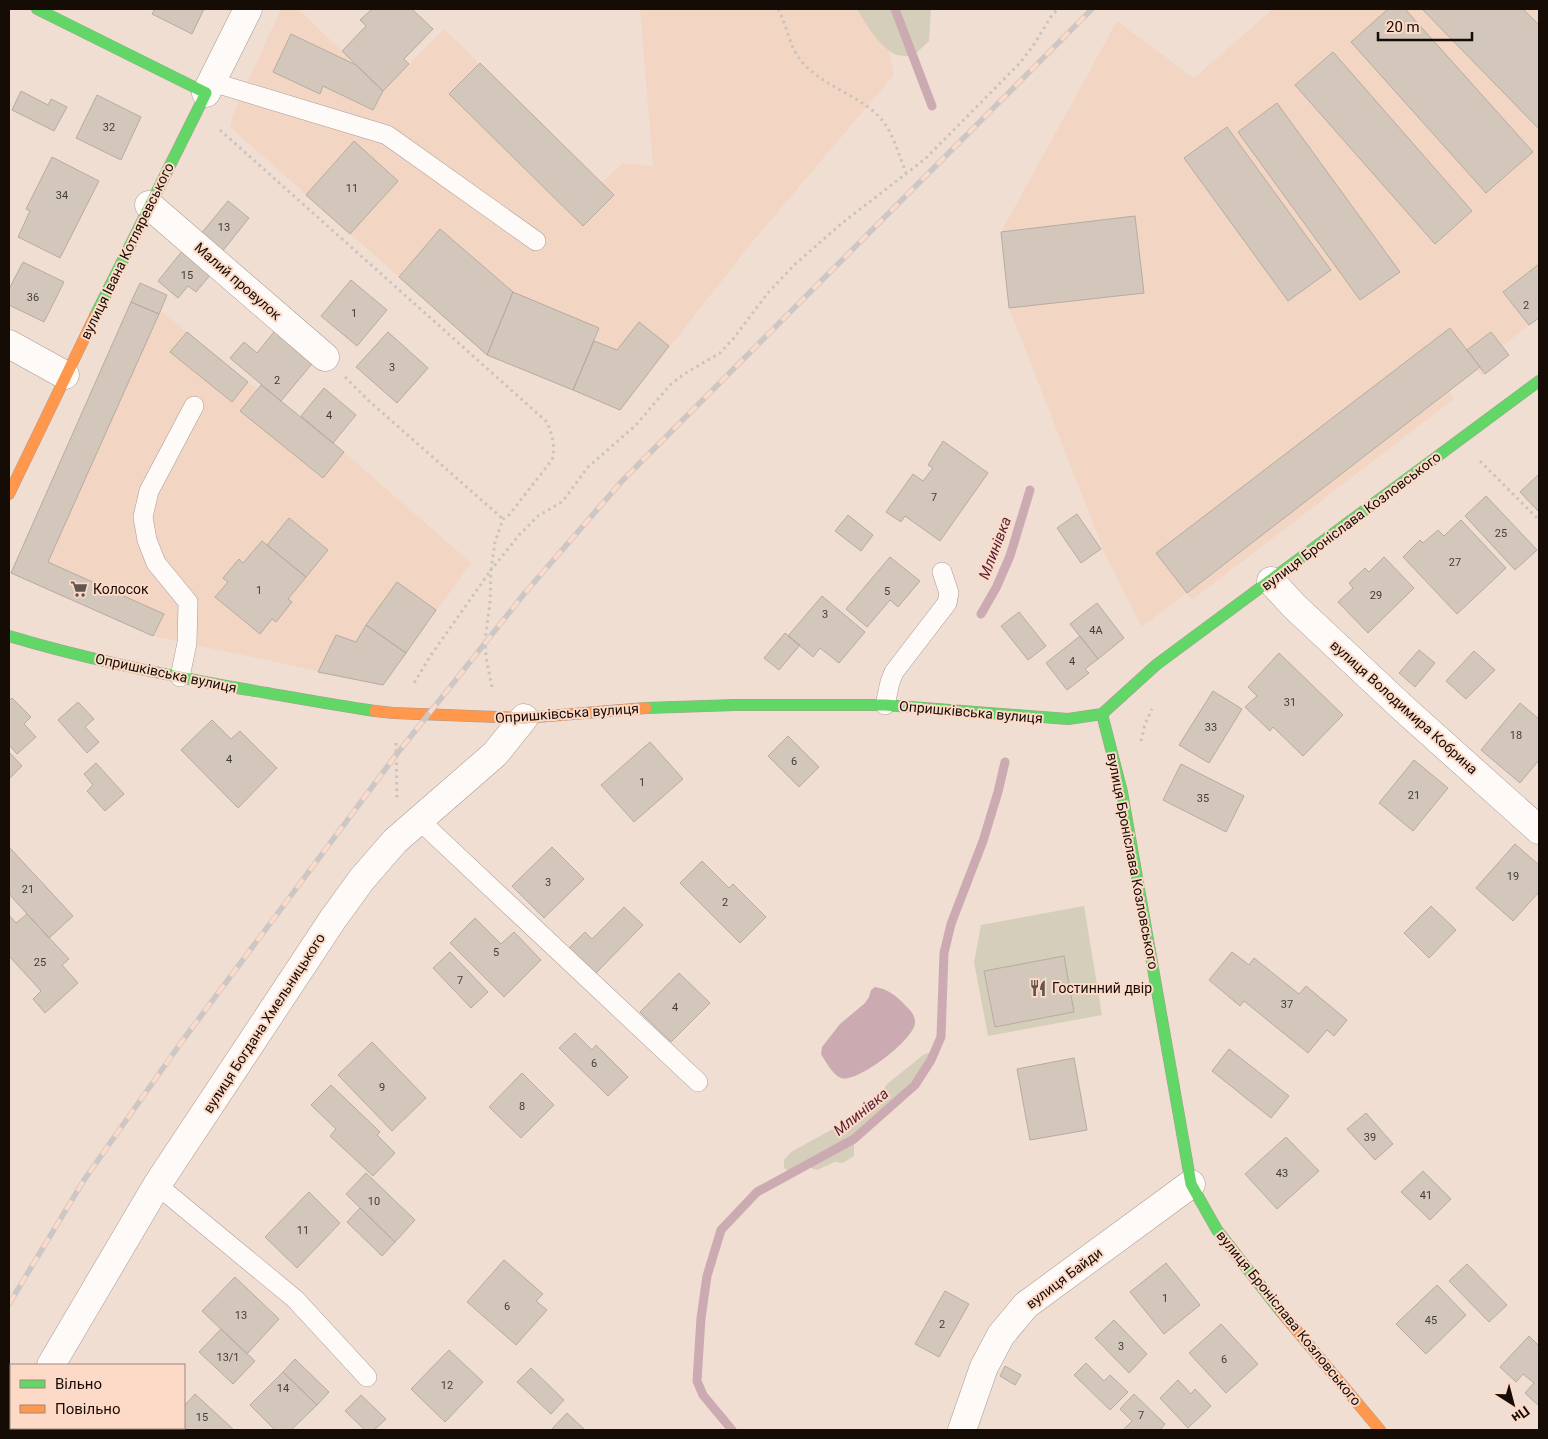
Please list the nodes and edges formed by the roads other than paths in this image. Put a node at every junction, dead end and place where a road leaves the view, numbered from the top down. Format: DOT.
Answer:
graph roads {
  1 [pos="37,9"];
  2 [pos="248,9"];
  3 [pos="205,95"];
  4 [pos="149,205"];
  5 [pos="536,242"];
  6 [pos="9,344"];
  7 [pos="326,357"];
  8 [pos="65,375"];
  9 [pos="1539,382"];
  10 [pos="194,406"];
  11 [pos="9,494"];
  12 [pos="942,572"];
  13 [pos="1271,581"];
  14 [pos="9,636"];
  15 [pos="180,677"];
  16 [pos="886,705"];
  17 [pos="1102,714"];
  18 [pos="512,718"];
  19 [pos="418,819"];
  20 [pos="1539,830"];
  21 [pos="698,1082"];
  22 [pos="1191,1184"];
  23 [pos="157,1185"];
  24 [pos="52,1364"];
  25 [pos="367,1377"];
  26 [pos="962,1430"];
  27 [pos="1380,1430"];
  1 -- 3 [label="street"];
  2 -- 3 [label="street, вулиця Івана Котляревського"];
  3 -- 4 [label="street, вулиця Івана Котляревського"];
  3 -- 5 [label="lane"];
  4 -- 7 [label="street, Малий провулок"];
  4 -- 8 [label="street, вулиця Івана Котляревського"];
  6 -- 8 [label="street"];
  8 -- 11 [label="street, вулиця Івана Котляревського"];
  9 -- 13 [label="street, вулиця Броніслава Козловського"];
  10 -- 15 [label="lane"];
  12 -- 16 [label="lane"];
  13 -- 17 [label="street, вулиця Броніслава Козловського"];
  13 -- 20 [label="street, вулиця Володимира Кобрина"];
  14 -- 15 [label="street, Опришківська вулиця"];
  15 -- 18 [label="street, Опришківська вулиця"];
  16 -- 17 [label="street, Опришківська вулиця"];
  16 -- 18 [label="street, Опришківська вулиця"];
  17 -- 22 [label="street, вулиця Броніслава Козловського"];
  18 -- 19 [label="street, вулиця Богдана Хмельницького"];
  19 -- 21 [label="lane"];
  19 -- 23 [label="street, вулиця Богдана Хмельницького"];
  22 -- 26 [label="street, вулиця Байди"];
  22 -- 27 [label="street, вулиця Броніслава Козловського"];
  23 -- 24 [label="street, вулиця Богдана Хмельницького"];
  23 -- 25 [label="lane"];
}
